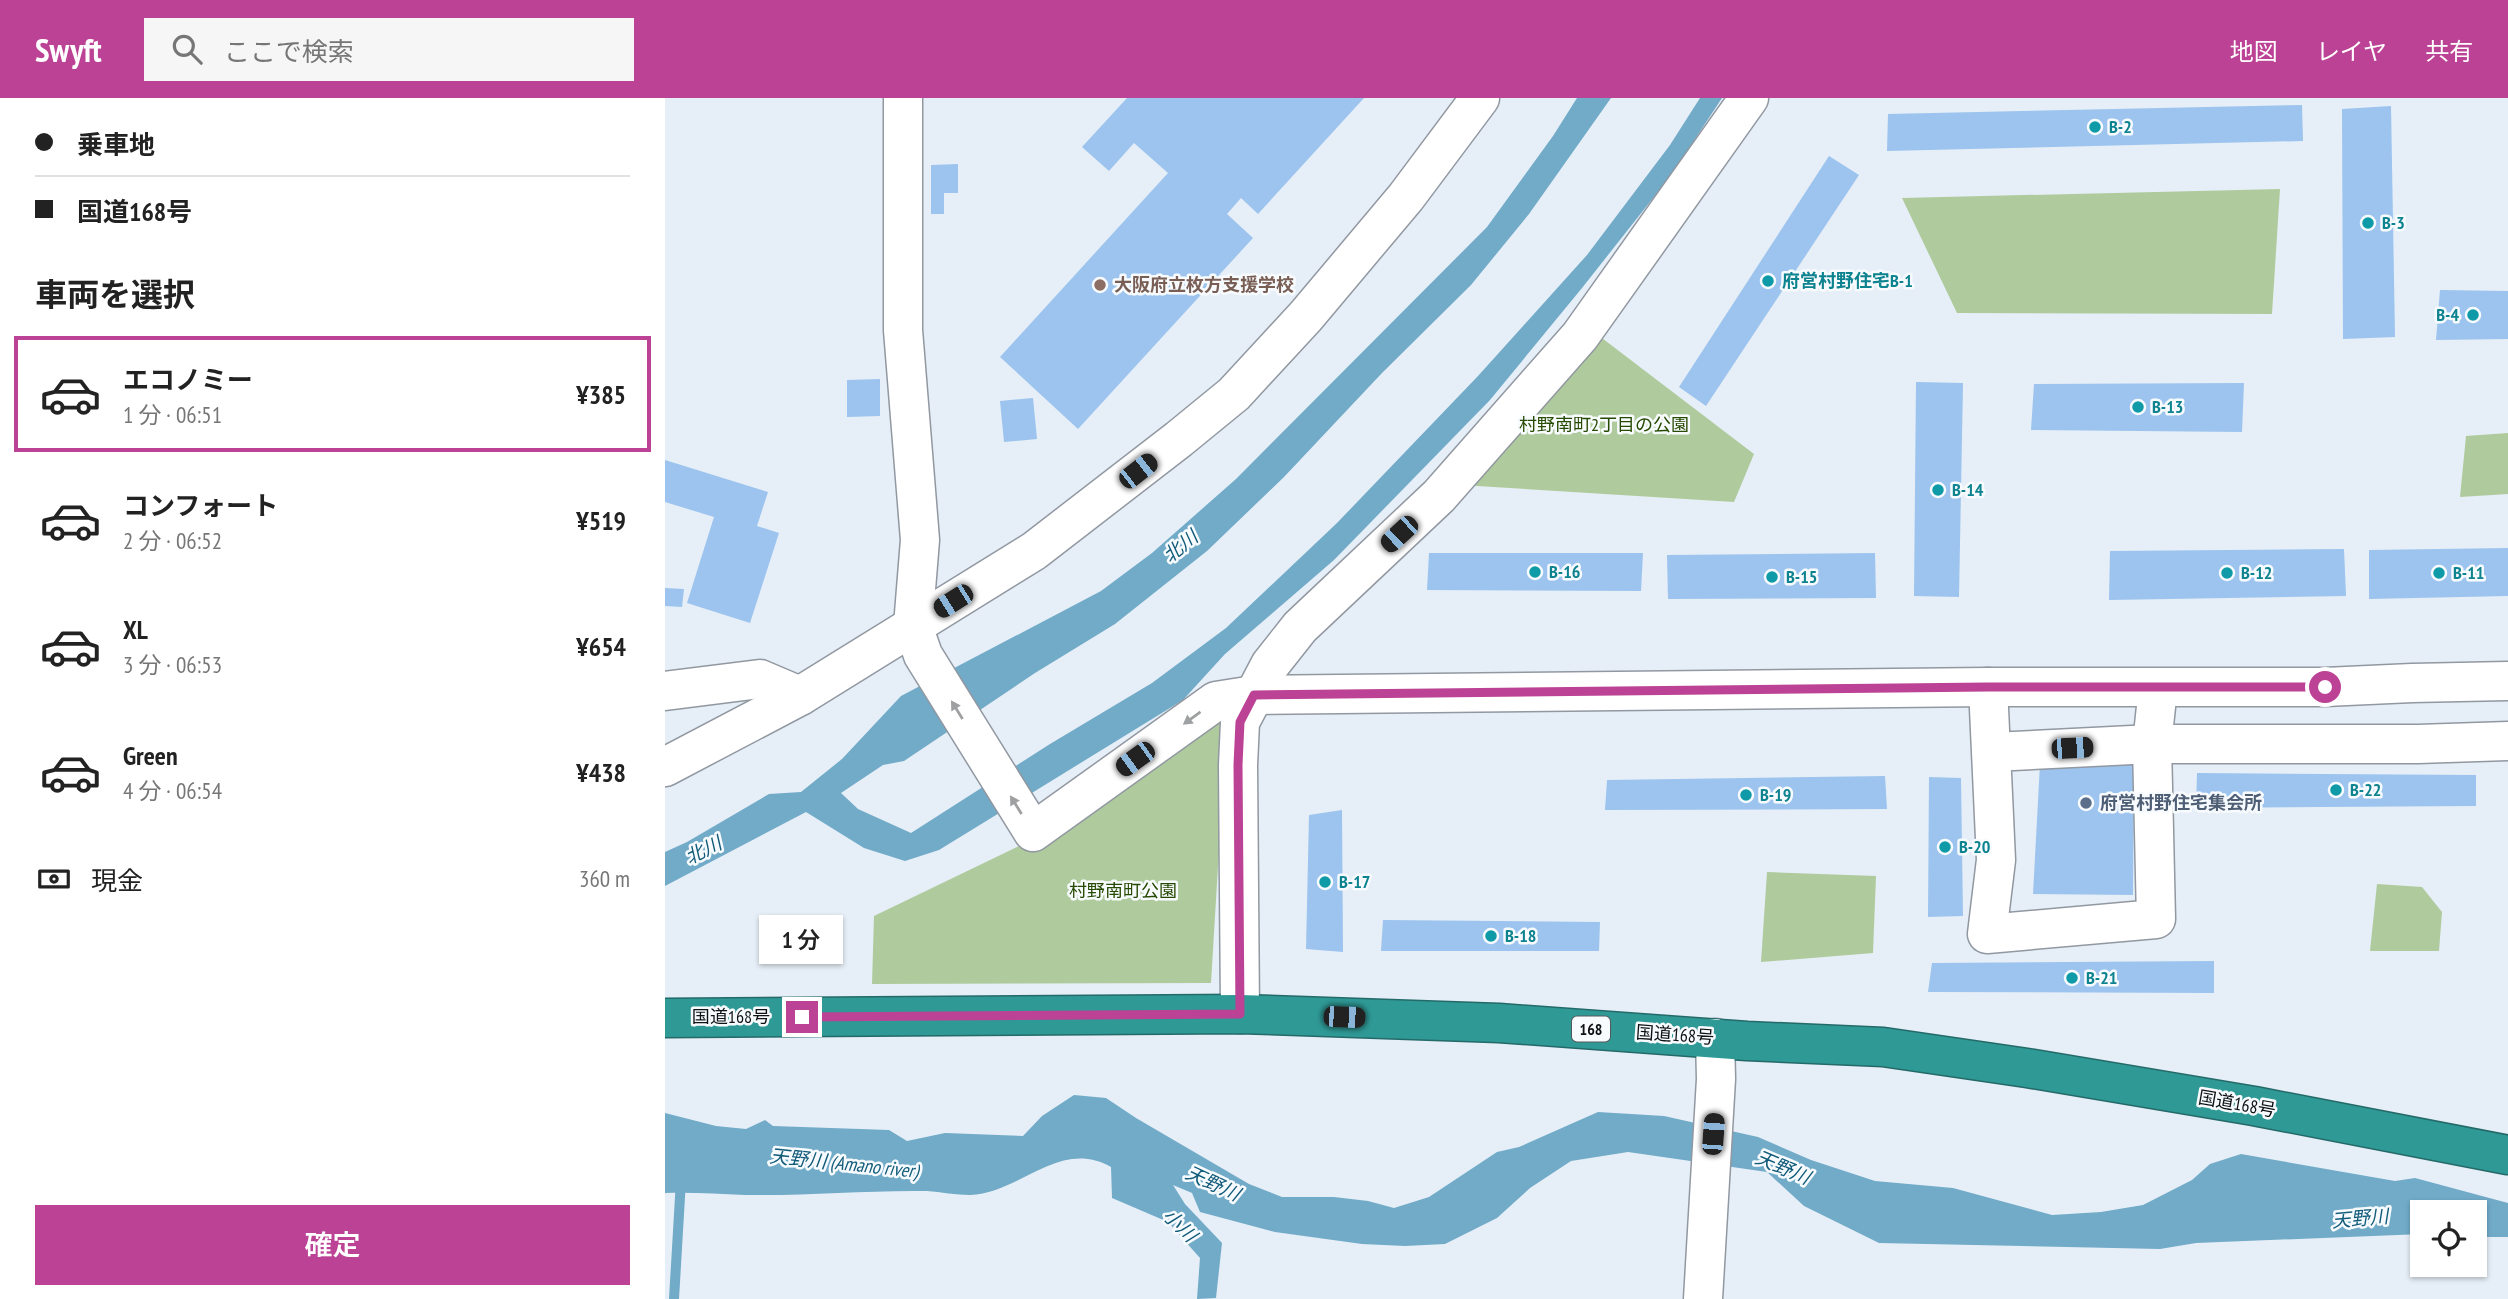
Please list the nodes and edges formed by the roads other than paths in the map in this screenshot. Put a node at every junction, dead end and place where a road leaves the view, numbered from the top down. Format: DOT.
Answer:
graph roads {
  1 [pos="903,98"];
  2 [pos="1480,98"];
  3 [pos="1749,98"];
  4 [pos="918,640"];
  5 [pos="2508,681"];
  6 [pos="1988,687"];
  7 [pos="2158,688"];
  8 [pos="665,691"];
  9 [pos="1254,695"];
  10 [pos="800,696"];
  11 [pos="2508,741"];
  12 [pos="2152,744"];
  13 [pos="1993,752"];
  14 [pos="665,767"];
  15 [pos="1240,1014"];
  16 [pos="665,1018"];
  17 [pos="1715,1038"];
  18 [pos="2508,1155"];
  19 [pos="1703,1299"];
  1 -- 4 [label="street"];
  2 -- 4 [label="street"];
  3 -- 9 [label="street"];
  9 -- 4 [label="street, one-way"];
  4 -- 10 [label="street"];
  5 -- 7 [label="street"];
  6 -- 7 [label="street"];
  6 -- 9 [label="street"];
  6 -- 13 [label="street"];
  7 -- 12 [label="street"];
  8 -- 10 [label="street"];
  9 -- 15 [label="street"];
  10 -- 14 [label="street"];
  11 -- 12 [label="street"];
  12 -- 13 [label="street"];
  12 -- 13 [label="street"];
  15 -- 16 [label="highway, 国道168号 / 168"];
  15 -- 17 [label="highway, 国道168号 / 168"];
  17 -- 18 [label="highway, 国道168号 / 168"];
  17 -- 19 [label="street"];
}
